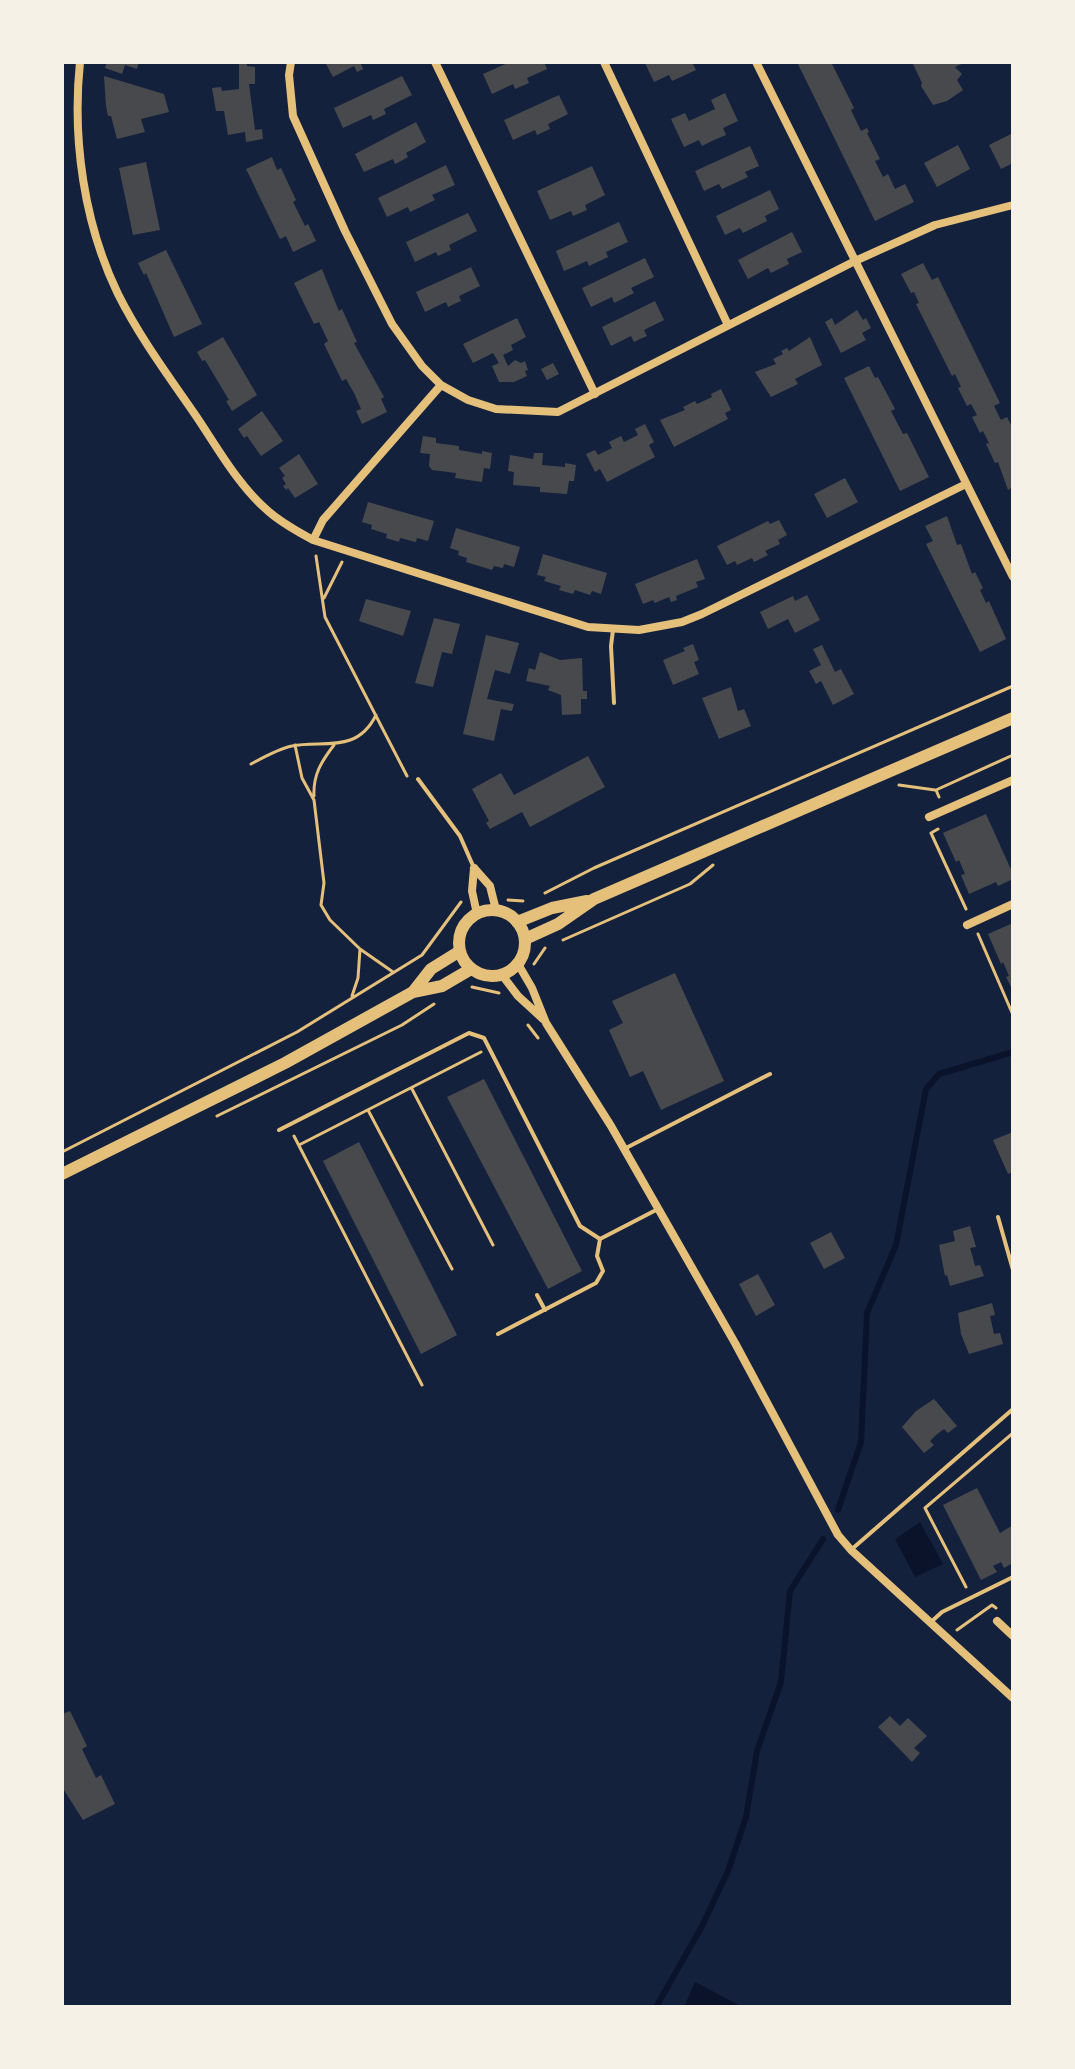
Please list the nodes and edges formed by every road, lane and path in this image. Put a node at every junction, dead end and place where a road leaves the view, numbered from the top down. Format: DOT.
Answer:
graph roads {
  1 [pos="80,62"];
  2 [pos="291,62"];
  3 [pos="435,62"];
  4 [pos="604,62"];
  5 [pos="756,62"];
  6 [pos="1013,205"];
  7 [pos="855,261"];
  8 [pos="728,325"];
  9 [pos="441,385"];
  10 [pos="595,394"];
  11 [pos="966,484"];
  12 [pos="313,540"];
  13 [pos="349,552"];
  14 [pos="1013,577"];
  15 [pos="323,605"];
  16 [pos="613,630"];
  17 [pos="1013,686"];
  18 [pos="614,703"];
  19 [pos="376,715"];
  20 [pos="1013,718"];
  21 [pos="295,745"];
  22 [pos="334,745"];
  23 [pos="1013,755"];
  24 [pos="251,764"];
  25 [pos="418,779"];
  26 [pos="908,779"];
  27 [pos="1013,780"];
  28 [pos="411,783"];
  29 [pos="936,790"];
  30 [pos="314,800"];
  31 [pos="945,810"];
  32 [pos="929,817"];
  33 [pos="945,826"];
  34 [pos="713,865"];
  35 [pos="474,868"];
  36 [pos="490,886"];
  37 [pos="472,891"];
  38 [pos="545,893"];
  39 [pos="533,898"];
  40 [pos="594,899"];
  41 [pos="1013,904"];
  42 [pos="496,910"];
  43 [pos="477,914"];
  44 [pos="517,922"];
  45 [pos="970,924"];
  46 [pos="525,939"];
  47 [pos="360,949"];
  48 [pos="460,951"];
  49 [pos="518,964"];
  50 [pos="471,969"];
  51 [pos="393,972"];
  52 [pos="537,974"];
  53 [pos="502,975"];
  54 [pos="466,985"];
  55 [pos="413,992"];
  56 [pos="505,997"];
  57 [pos="351,999"];
  58 [pos="437,1002"];
  59 [pos="1013,1015"];
  60 [pos="546,1023"];
  61 [pos="482,1052"];
  62 [pos="770,1074"];
  63 [pos="412,1087"];
  64 [pos="368,1110"];
  65 [pos="213,1118"];
  66 [pos="288,1125"];
  67 [pos="279,1130"];
  68 [pos="299,1145"];
  69 [pos="624,1150"];
  70 [pos="62,1152"];
  71 [pos="62,1174"];
  72 [pos="658,1209"];
  73 [pos="998,1217"];
  74 [pos="600,1239"];
  75 [pos="493,1245"];
  76 [pos="452,1269"];
  77 [pos="1013,1270"];
  78 [pos="537,1295"];
  79 [pos="545,1310"];
  80 [pos="498,1334"];
  81 [pos="422,1385"];
  82 [pos="1013,1409"];
  83 [pos="1013,1433"];
  84 [pos="851,1550"];
  85 [pos="1013,1577"];
  86 [pos="971,1598"];
  87 [pos="999,1617"];
  88 [pos="930,1622"];
  89 [pos="1013,1636"];
  90 [pos="948,1640"];
  91 [pos="1013,1698"];
  1 -- 12 [label="street"];
  2 -- 9 [label="street"];
  3 -- 10 [label="street"];
  4 -- 8 [label="street"];
  5 -- 7 [label="street"];
  6 -- 7 [label="street"];
  7 -- 8 [label="street"];
  7 -- 11 [label="street"];
  8 -- 10 [label="street"];
  9 -- 10 [label="street"];
  9 -- 12 [label="street"];
  11 -- 14 [label="street"];
  11 -- 16 [label="street"];
  12 -- 13 [label="street"];
  12 -- 15 [label="path"];
  13 -- 15 [label="path"];
  13 -- 16 [label="street"];
  15 -- 19 [label="path"];
  16 -- 18 [label="lane"];
  17 -- 38 [label="path"];
  19 -- 22 [label="path"];
  19 -- 28 [label="path"];
  20 -- 40 [label="main road"];
  21 -- 22 [label="path"];
  21 -- 24 [label="path"];
  21 -- 30 [label="path"];
  22 -- 30 [label="path"];
  23 -- 29 [label="path"];
  25 -- 35 [label="lane"];
  26 -- 29 [label="path"];
  27 -- 31 [label="street"];
  29 -- 31 [label="path"];
  30 -- 47 [label="path"];
  31 -- 32 [label="street"];
  33 -- 45 [label="path"];
  34 -- 52 [label="path"];
  35 -- 36 [label="street"];
  35 -- 37 [label="street"];
  36 -- 39 [label="path"];
  36 -- 42 [label="street"];
  37 -- 43 [label="street"];
  37 -- 51 [label="path"];
  40 -- 44 [label="main road"];
  40 -- 46 [label="main road"];
  41 -- 45 [label="street"];
  42 -- 43 [label="main road"];
  42 -- 44 [label="main road"];
  43 -- 48 [label="main road"];
  44 -- 46 [label="main road"];
  45 -- 59 [label="path"];
  46 -- 49 [label="main road"];
  47 -- 51 [label="path"];
  47 -- 57 [label="path"];
  48 -- 50 [label="main road"];
  48 -- 55 [label="main road"];
  49 -- 53 [label="main road"];
  49 -- 60 [label="street"];
  50 -- 53 [label="main road"];
  50 -- 55 [label="main road"];
  51 -- 57 [label="path"];
  53 -- 60 [label="street"];
  54 -- 56 [label="path"];
  55 -- 71 [label="main road"];
  57 -- 70 [label="path"];
  58 -- 65 [label="path"];
  60 -- 69 [label="street"];
  61 -- 63 [label="path"];
  62 -- 69 [label="lane"];
  63 -- 64 [label="path"];
  63 -- 75 [label="path"];
  64 -- 68 [label="path"];
  64 -- 76 [label="path"];
  66 -- 67 [label="lane"];
  66 -- 68 [label="path"];
  66 -- 74 [label="lane"];
  68 -- 81 [label="path"];
  69 -- 72 [label="street"];
  72 -- 74 [label="lane"];
  72 -- 84 [label="street"];
  73 -- 77 [label="lane"];
  74 -- 79 [label="lane"];
  78 -- 79 [label="lane"];
  79 -- 80 [label="lane"];
  82 -- 84 [label="lane"];
  83 -- 86 [label="path"];
  84 -- 88 [label="street"];
  85 -- 86 [label="lane"];
  86 -- 88 [label="lane"];
  87 -- 89 [label="street"];
  87 -- 90 [label="path"];
  88 -- 90 [label="street"];
  90 -- 91 [label="street"];
}
